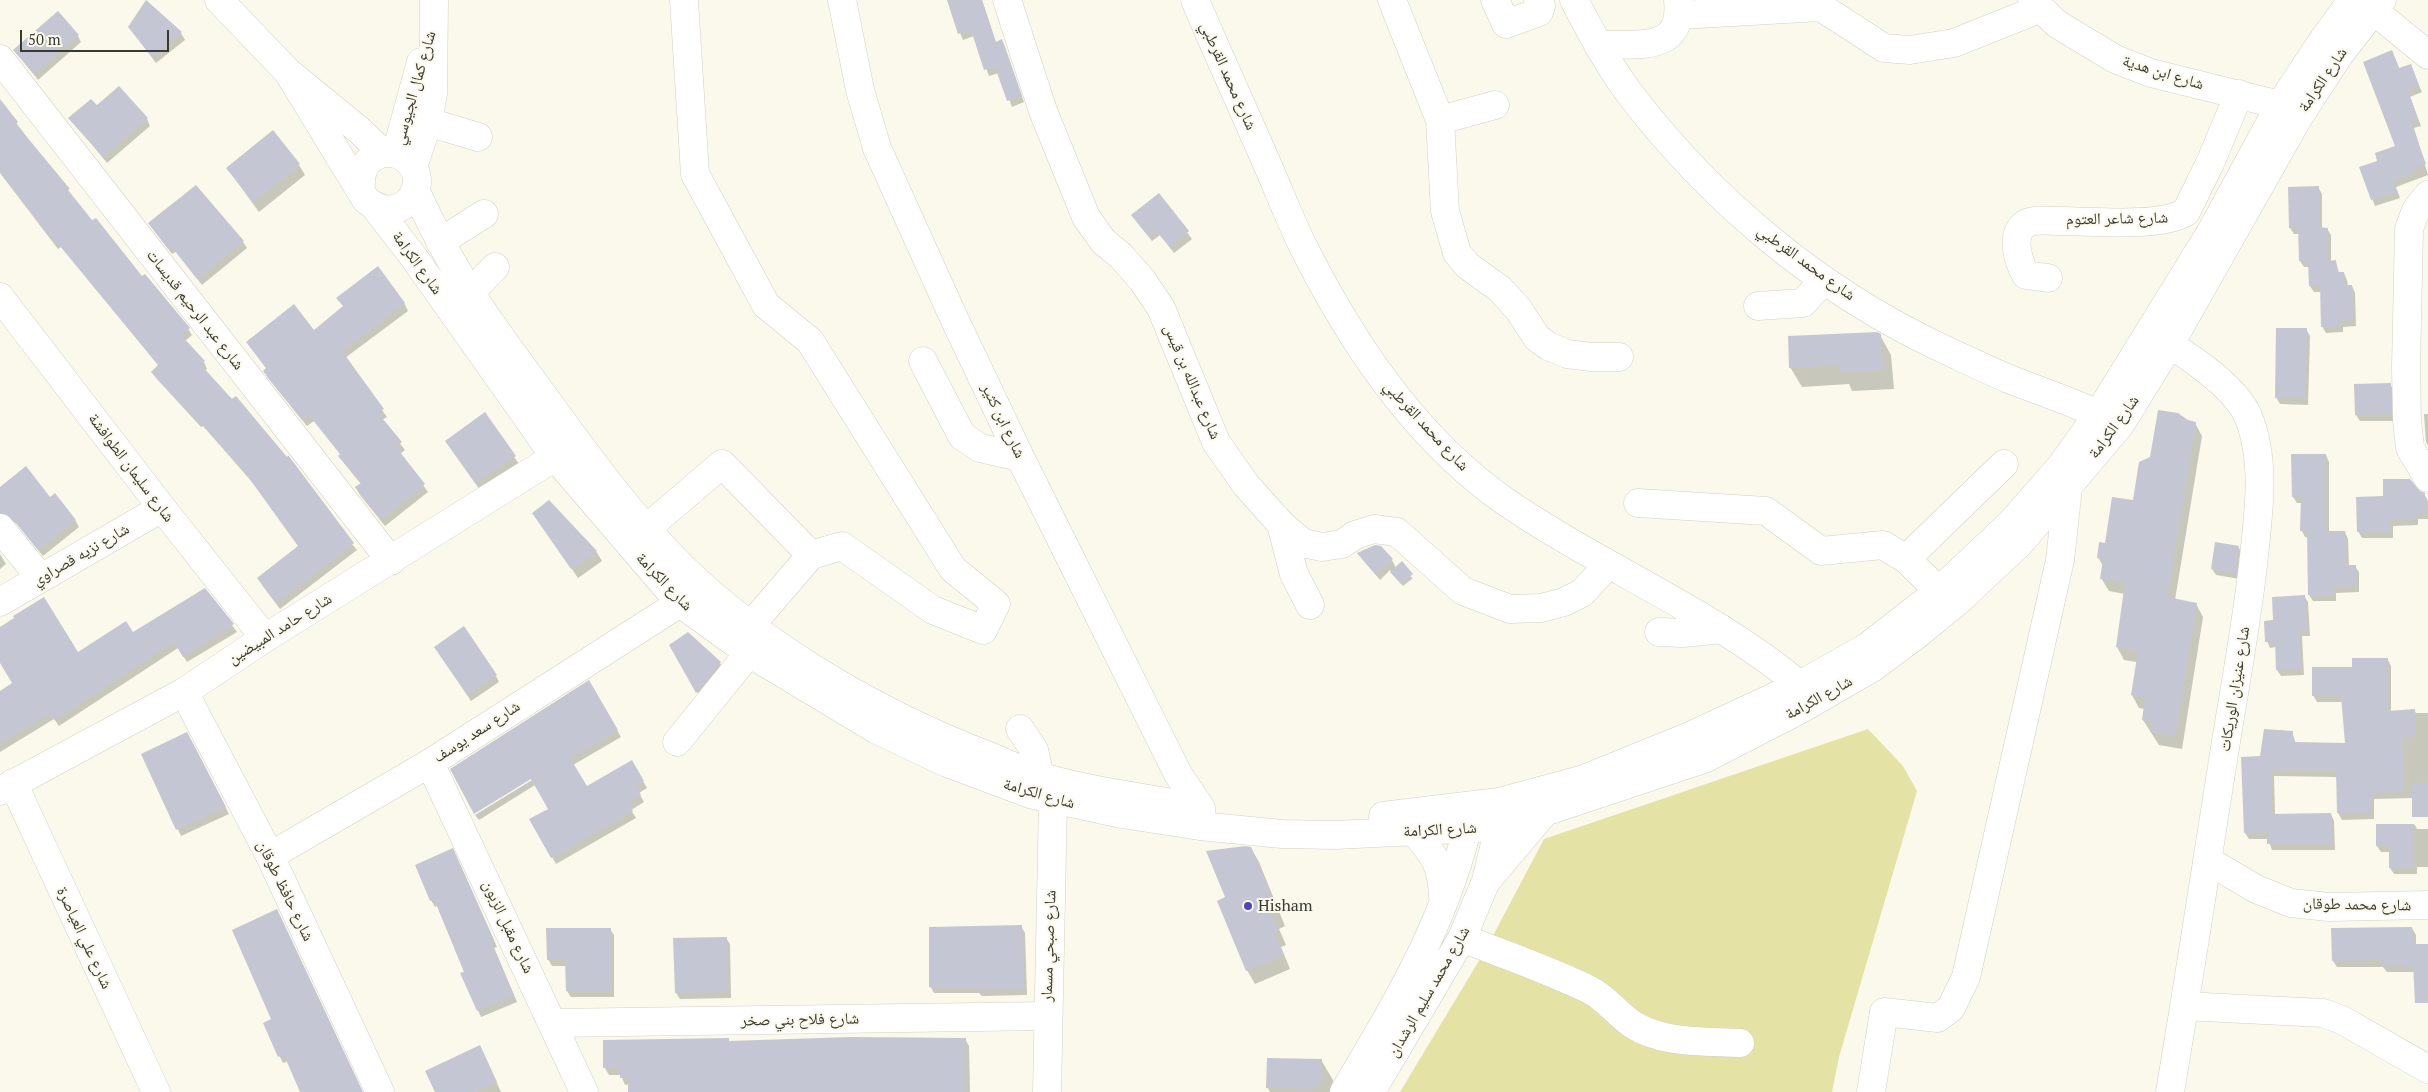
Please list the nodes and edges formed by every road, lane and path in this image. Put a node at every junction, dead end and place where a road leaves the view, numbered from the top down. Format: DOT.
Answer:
graph roads {
  1 [pos="219,0"];
  2 [pos="684,0"];
  3 [pos="842,0"];
  4 [pos="1007,0"];
  5 [pos="1195,0"];
  6 [pos="1392,0"];
  7 [pos="1495,0"];
  8 [pos="1538,0"];
  9 [pos="1574,0"];
  10 [pos="2369,3"];
  11 [pos="2036,4"];
  12 [pos="1679,7"];
  13 [pos="434,11"];
  14 [pos="1598,45"];
  15 [pos="2428,56"];
  16 [pos="0,59"];
  17 [pos="288,72"];
  18 [pos="2239,94"];
  19 [pos="1494,105"];
  20 [pos="2280,106"];
  21 [pos="1440,120"];
  22 [pos="428,122"];
  23 [pos="478,137"];
  24 [pos="402,166"];
  25 [pos="2428,195"];
  26 [pos="368,199"];
  27 [pos="484,214"];
  28 [pos="440,242"];
  29 [pos="495,266"];
  30 [pos="2048,278"];
  31 [pos="1824,280"];
  32 [pos="470,293"];
  33 [pos="0,297"];
  34 [pos="1758,306"];
  35 [pos="2158,339"];
  36 [pos="1618,357"];
  37 [pos="923,361"];
  38 [pos="2417,366"];
  39 [pos="2109,419"];
  40 [pos="555,457"];
  41 [pos="1020,457"];
  42 [pos="2004,464"];
  43 [pos="2428,478"];
  44 [pos="2068,488"];
  45 [pos="1638,503"];
  46 [pos="162,508"];
  47 [pos="1281,524"];
  48 [pos="0,528"];
  49 [pos="647,528"];
  50 [pos="811,555"];
  51 [pos="1906,559"];
  52 [pos="391,561"];
  53 [pos="1608,564"];
  54 [pos="40,577"];
  55 [pos="1939,591"];
  56 [pos="0,602"];
  57 [pos="680,603"];
  58 [pos="1310,605"];
  59 [pos="751,625"];
  60 [pos="1722,629"];
  61 [pos="1658,632"];
  62 [pos="265,638"];
  63 [pos="749,653"];
  64 [pos="1800,685"];
  65 [pos="184,692"];
  66 [pos="1020,729"];
  67 [pos="677,742"];
  68 [pos="430,763"];
  69 [pos="1040,776"];
  70 [pos="6,787"];
  71 [pos="1053,801"];
  72 [pos="1544,812"];
  73 [pos="1499,815"];
  74 [pos="1201,817"];
  75 [pos="1470,817"];
  76 [pos="1414,832"];
  77 [pos="270,856"];
  78 [pos="2207,860"];
  79 [pos="1486,881"];
  80 [pos="2428,905"];
  81 [pos="1443,906"];
  82 [pos="1462,938"];
  83 [pos="2184,1006"];
  84 [pos="1047,1016"];
  85 [pos="553,1023"];
  86 [pos="1740,1043"];
  87 [pos="2428,1069"];
  88 [pos="156,1092"];
  89 [pos="380,1092"];
  90 [pos="584,1092"];
  91 [pos="1047,1092"];
  92 [pos="1344,1092"];
  93 [pos="1371,1092"];
  94 [pos="1871,1092"];
  95 [pos="2170,1092"];
  1 -- 17 [label="street, شارع الكرامة"];
  2 -- 50 [label="street"];
  3 -- 41 [label="street, شارع ابن كثير"];
  4 -- 47 [label="street, شارع عبدالله بن قيس"];
  5 -- 53 [label="street, شارع محمد القرطبي"];
  6 -- 21 [label="street"];
  7 -- 8 [label="street"];
  9 -- 14 [label="street, شارع محمد القرطبي"];
  10 -- 15 [label="street"];
  10 -- 20 [label="street, شارع الكرامة"];
  10 -- 35 [label="street, شارع الكرامة"];
  11 -- 12 [label="street"];
  11 -- 18 [label="street, شارع ابن هدية"];
  12 -- 14 [label="street"];
  13 -- 22 [label="street, شارع كمال الجيوسي"];
  13 -- 24 [label="street, شارع كمال الجيوسي"];
  14 -- 31 [label="street, شارع محمد القرطبي"];
  16 -- 52 [label="street, شارع عبد الرحيم قديسات"];
  17 -- 24 [label="street, شارع الكرامة"];
  17 -- 26 [label="street, شارع الكرامة"];
  18 -- 20 [label="street, شارع ابن هدية"];
  18 -- 30 [label="street, شارع شاعر العتوم"];
  19 -- 21 [label="street"];
  20 -- 35 [label="street, شارع الكرامة"];
  21 -- 36 [label="street"];
  22 -- 23 [label="street"];
  22 -- 24 [label="street, شارع كمال الجيوسي"];
  24 -- 26 [label="street"];
  24 -- 26 [label="street"];
  24 -- 28 [label="street, شارع الكرامة"];
  25 -- 38 [label="street"];
  26 -- 40 [label="street, شارع الكرامة"];
  27 -- 28 [label="street"];
  28 -- 32 [label="street, شارع الكرامة"];
  29 -- 32 [label="street"];
  31 -- 34 [label="street"];
  31 -- 39 [label="street, شارع محمد القرطبي"];
  32 -- 49 [label="street, شارع الكرامة"];
  33 -- 46 [label="street, شارع سليمان الطوافشة"];
  35 -- 39 [label="street, شارع الكرامة"];
  35 -- 78 [label="street, شارع عنيزان الوريكات"];
  37 -- 41 [label="street"];
  38 -- 43 [label="street"];
  39 -- 44 [label="street, شارع الكرامة"];
  39 -- 55 [label="street, شارع الكرامة"];
  40 -- 52 [label="street, شارع حامد المبيضين"];
  40 -- 57 [label="street, شارع الكرامة"];
  41 -- 74 [label="street, شارع ابن كثير"];
  42 -- 51 [label="street"];
  44 -- 72 [label="street, شارع الكرامة"];
  44 -- 94 [label="street"];
  45 -- 51 [label="street"];
  46 -- 54 [label="street, شارع نزيه قصراوي"];
  46 -- 62 [label="street, شارع سليمان الطوافشة"];
  47 -- 53 [label="street, شارع عبدالله بن قيس"];
  47 -- 58 [label="street"];
  48 -- 54 [label="street"];
  49 -- 50 [label="street"];
  49 -- 59 [label="street, شارع الكرامة"];
  50 -- 59 [label="street"];
  51 -- 55 [label="street"];
  52 -- 62 [label="street, شارع حامد المبيضين"];
  53 -- 60 [label="street, شارع محمد القرطبي"];
  54 -- 56 [label="street, شارع نزيه قصراوي"];
  55 -- 64 [label="street, شارع الكرامة"];
  57 -- 63 [label="street, شارع الكرامة"];
  57 -- 68 [label="street, شارع سعد يوسف"];
  59 -- 69 [label="street, شارع الكرامة"];
  60 -- 61 [label="street"];
  60 -- 64 [label="street, شارع محمد القرطبي"];
  62 -- 65 [label="street, شارع حامد المبيضين"];
  63 -- 67 [label="street"];
  63 -- 71 [label="street, شارع الكرامة"];
  64 -- 73 [label="street, شارع الكرامة"];
  65 -- 70 [label="street, شارع حامد المبيضين"];
  65 -- 77 [label="street, شارع حافظ طوقان"];
  66 -- 69 [label="street"];
  68 -- 77 [label="street, شارع سعد يوسف"];
  68 -- 85 [label="street, شارع مقبل الزبون"];
  69 -- 74 [label="street, شارع الكرامة"];
  70 -- 88 [label="street, شارع علي العياصرة"];
  71 -- 74 [label="street, شارع الكرامة"];
  71 -- 84 [label="street, شارع صبحي مسمار"];
  72 -- 73 [label="street, شارع الكرامة"];
  72 -- 79 [label="street"];
  73 -- 75 [label="street, شارع الكرامة"];
  73 -- 79 [label="street, شارع محمد سليم الرشدان"];
  74 -- 75 [label="street, شارع الكرامة"];
  74 -- 76 [label="street, شارع الكرامة"];
  75 -- 76 [label="street, شارع الكرامة"];
  75 -- 81 [label="street, شارع محمد سليم الرشدان"];
  76 -- 81 [label="street"];
  77 -- 89 [label="street, شارع حافظ طوقان"];
  78 -- 80 [label="street, شارع محمد طوقان"];
  78 -- 83 [label="street, شارع عنيزان الوريكات"];
  79 -- 82 [label="street, شارع محمد سليم الرشدان"];
  81 -- 92 [label="street, شارع محمد سليم الرشدان"];
  82 -- 86 [label="street"];
  82 -- 93 [label="street, شارع محمد سليم الرشدان"];
  83 -- 87 [label="street"];
  83 -- 95 [label="street, شارع عنيزان الوريكات"];
  84 -- 85 [label="street, شارع فلاح بني صخر"];
  84 -- 91 [label="street, شارع صبحي مسمار"];
  85 -- 90 [label="street, شارع مقبل الزبون"];
}
